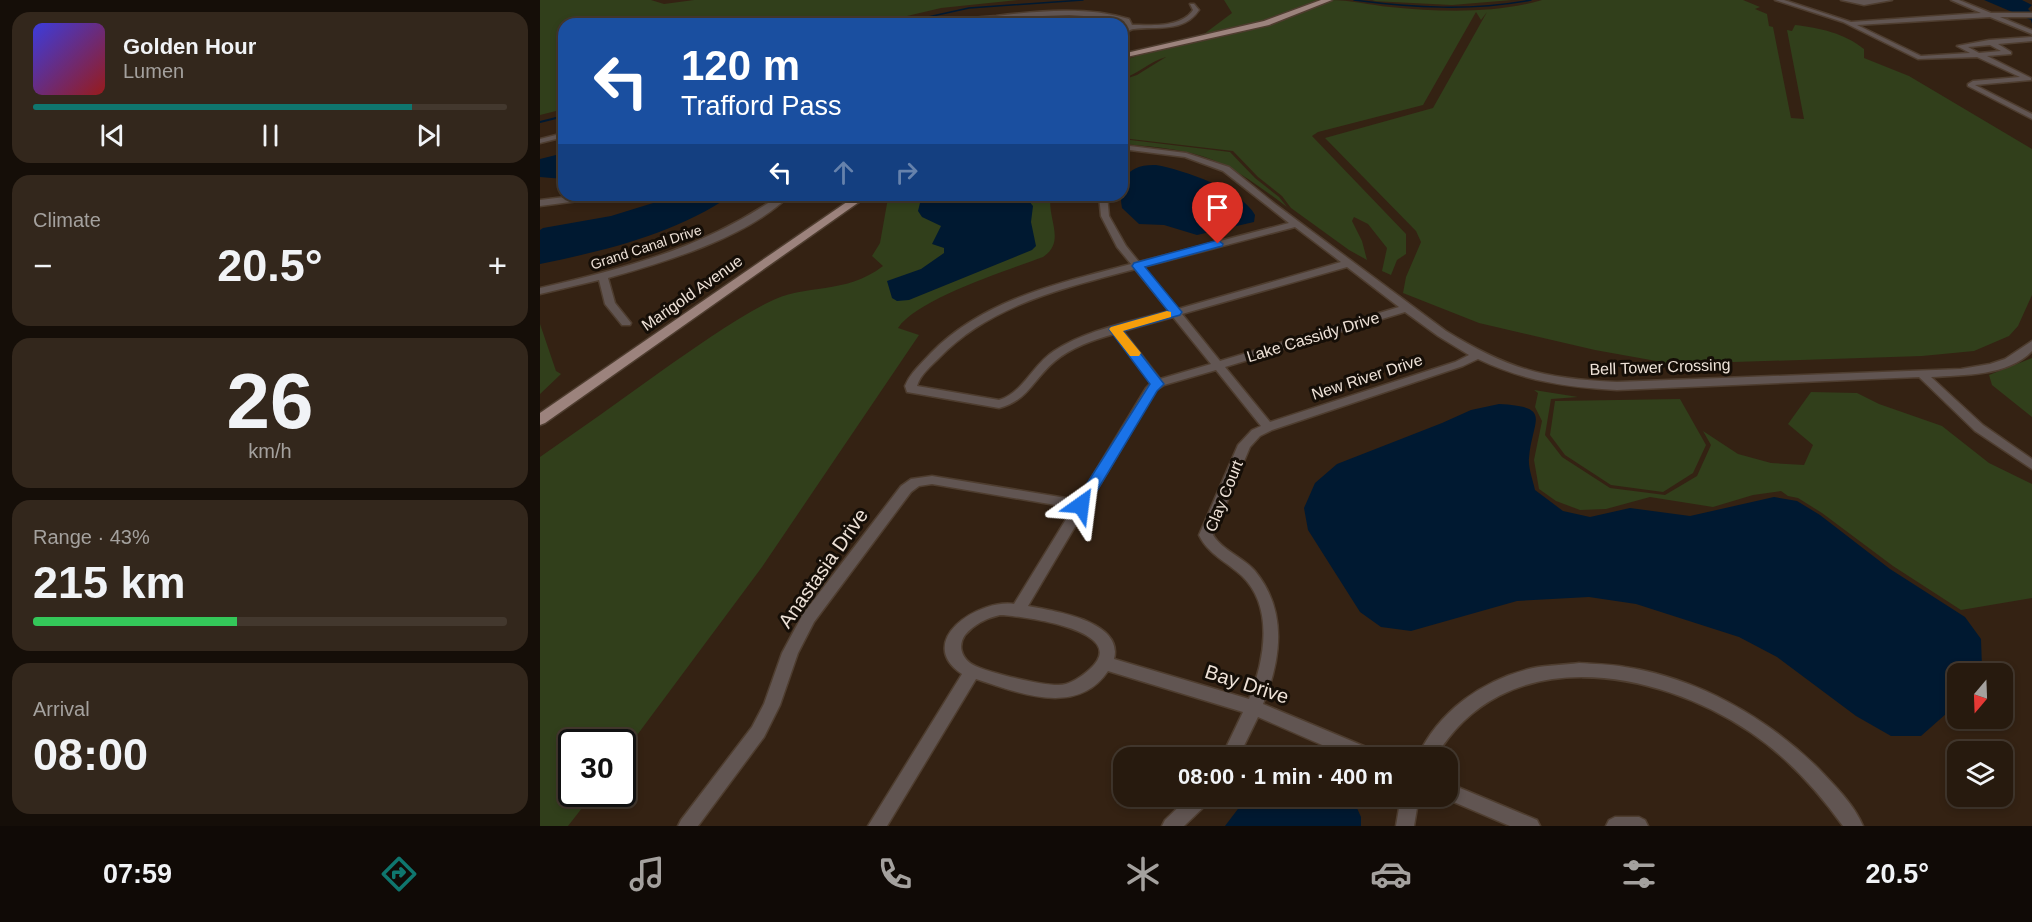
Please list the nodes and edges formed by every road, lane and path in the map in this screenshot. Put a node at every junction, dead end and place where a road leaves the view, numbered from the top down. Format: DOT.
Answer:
graph roads {
  1 [pos="1328,0"];
  2 [pos="1778,0"];
  3 [pos="1844,0"];
  4 [pos="1889,0"];
  5 [pos="1954,0"];
  6 [pos="1868,2"];
  7 [pos="1192,5"];
  8 [pos="2032,15"];
  9 [pos="1994,16"];
  10 [pos="1006,18"];
  11 [pos="1123,18"];
  12 [pos="1904,20"];
  13 [pos="1128,24"];
  14 [pos="1854,25"];
  15 [pos="1129,27"];
  16 [pos="2032,32"];
  17 [pos="2032,39"];
  18 [pos="1989,42"];
  19 [pos="1128,55"];
  20 [pos="1980,56"];
  21 [pos="2030,78"];
  22 [pos="2032,108"];
  23 [pos="2017,110"];
  24 [pos="2032,117"];
  25 [pos="558,136"];
  26 [pos="540,141"];
  27 [pos="1128,151"];
  28 [pos="558,201"];
  29 [pos="778,201"];
  30 [pos="855,201"];
  31 [pos="1103,201"];
  32 [pos="540,203"];
  33 [pos="1297,224"];
  34 [pos="1349,263"];
  35 [pos="1137,266"];
  36 [pos="603,277"];
  37 [pos="540,291"];
  38 [pos="1407,308"];
  39 [pos="1176,312"];
  40 [pos="626,323"];
  41 [pos="1116,329"];
  42 [pos="2032,344"];
  43 [pos="1475,356"];
  44 [pos="1219,366"];
  45 [pos="1921,373"];
  46 [pos="1158,384"];
  47 [pos="540,420"];
  48 [pos="1268,427"];
  49 [pos="2032,465"];
  50 [pos="1081,505"];
  51 [pos="1018,611"];
  52 [pos="1104,663"];
  53 [pos="973,671"];
  54 [pos="1252,707"];
  55 [pos="1234,747"];
  56 [pos="1346,747"];
  57 [pos="1432,747"];
  58 [pos="1458,795"];
  59 [pos="1191,807"];
  60 [pos="1408,807"];
  61 [pos="687,826"];
  62 [pos="879,826"];
  63 [pos="1171,826"];
  64 [pos="1405,826"];
  65 [pos="1530,826"];
  66 [pos="1614,826"];
  67 [pos="1639,826"];
  68 [pos="1854,826"];
  1 -- 19 [label="main road"];
  2 -- 14 [label="street"];
  3 -- 6 [label="street"];
  4 -- 6 [label="street"];
  5 -- 9 [label="street"];
  6 -- 12 [label="street"];
  7 -- 15 [label="street"];
  8 -- 9 [label="street"];
  9 -- 12 [label="street"];
  9 -- 14 [label="street"];
  9 -- 16 [label="street"];
  10 -- 11 [label="street"];
  12 -- 14 [label="street"];
  13 -- 15 [label="street"];
  14 -- 20 [label="street"];
  17 -- 18 [label="street"];
  18 -- 20 [label="street"];
  18 -- 20 [label="street"];
  20 -- 21 [label="street"];
  21 -- 23 [label="street"];
  22 -- 23 [label="street"];
  23 -- 24 [label="street"];
  25 -- 26 [label="street"];
  27 -- 33 [label="street, Bell Tower Crossing"];
  28 -- 32 [label="street"];
  29 -- 36 [label="street, Grand Canal Drive"];
  30 -- 47 [label="main road, Marigold Avenue"];
  31 -- 35 [label="street"];
  33 -- 34 [label="street, Bell Tower Crossing"];
  33 -- 35 [label="street"];
  34 -- 38 [label="street, Bell Tower Crossing"];
  34 -- 39 [label="street"];
  35 -- 39 [label="street"];
  35 -- 41 [label="street"];
  36 -- 37 [label="street, Grand Canal Drive"];
  36 -- 40 [label="street"];
  38 -- 43 [label="street, Bell Tower Crossing"];
  38 -- 44 [label="street, Lake Cassidy Drive"];
  39 -- 41 [label="street"];
  39 -- 44 [label="street"];
  41 -- 46 [label="street"];
  42 -- 45 [label="street, Bell Tower Crossing"];
  43 -- 45 [label="street, Bell Tower Crossing"];
  43 -- 48 [label="street, New River Drive"];
  44 -- 46 [label="street"];
  44 -- 48 [label="street"];
  45 -- 49 [label="street"];
  46 -- 50 [label="street"];
  48 -- 54 [label="street, Clay Court"];
  50 -- 51 [label="street"];
  50 -- 61 [label="street, Anastasia Drive"];
  51 -- 52 [label="street"];
  51 -- 53 [label="street"];
  52 -- 53 [label="street"];
  52 -- 54 [label="street, Bay Drive"];
  53 -- 62 [label="street"];
  54 -- 55 [label="street, Clay Court"];
  54 -- 56 [label="street, Bay Drive"];
  57 -- 68 [label="street"];
  58 -- 65 [label="street"];
  59 -- 63 [label="street"];
  60 -- 64 [label="street"];
  66 -- 67 [label="street"];
}
